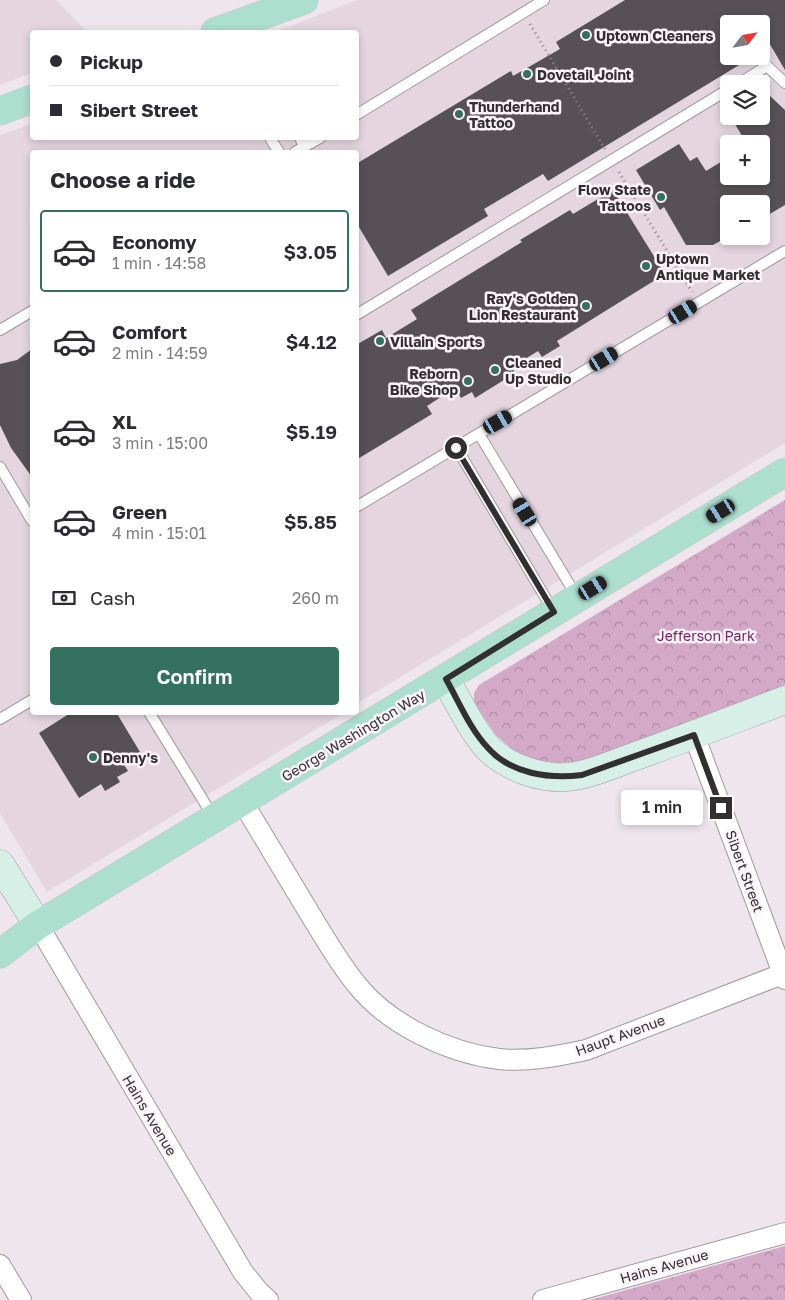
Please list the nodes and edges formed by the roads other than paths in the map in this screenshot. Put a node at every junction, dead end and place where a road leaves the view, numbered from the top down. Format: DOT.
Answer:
graph roads {
  1 [pos="304,0"];
  2 [pos="544,0"];
  3 [pos="229,30"];
  4 [pos="753,75"];
  5 [pos="785,83"];
  6 [pos="720,94"];
  7 [pos="30,100"];
  8 [pos="0,111"];
  9 [pos="359,113"];
  10 [pos="785,251"];
  11 [pos="30,312"];
  12 [pos="359,312"];
  13 [pos="0,330"];
  14 [pos="479,434"];
  15 [pos="456,448"];
  16 [pos="0,467"];
  17 [pos="785,472"];
  18 [pos="359,505"];
  19 [pos="30,518"];
  20 [pos="577,598"];
  21 [pos="554,612"];
  22 [pos="446,679"];
  23 [pos="785,700"];
  24 [pos="30,701"];
  25 [pos="151,715"];
  26 [pos="0,719"];
  27 [pos="694,735"];
  28 [pos="242,801"];
  29 [pos="214,818"];
  30 [pos="0,864"];
  31 [pos="38,925"];
  32 [pos="0,954"];
  33 [pos="784,975"];
  34 [pos="785,1232"];
  35 [pos="0,1265"];
  36 [pos="21,1300"];
  37 [pos="268,1300"];
  38 [pos="544,1300"];
  1 -- 3 [label="main road"];
  2 -- 9 [label="lane"];
  4 -- 5 [label="lane"];
  6 -- 12 [label="lane"];
  7 -- 8 [label="main road"];
  10 -- 14 [label="lane"];
  11 -- 13 [label="lane"];
  14 -- 15 [label="lane"];
  14 -- 20 [label="lane"];
  15 -- 18 [label="lane"];
  15 -- 21 [label="lane"];
  16 -- 19 [label="lane"];
  17 -- 20 [label="main road, George Washington Way"];
  20 -- 21 [label="main road, George Washington Way"];
  21 -- 22 [label="main road, George Washington Way"];
  22 -- 27 [label="street"];
  22 -- 28 [label="main road, George Washington Way"];
  23 -- 27 [label="street"];
  24 -- 26 [label="lane"];
  25 -- 29 [label="lane"];
  27 -- 33 [label="street, Sibert Street"];
  28 -- 29 [label="main road, George Washington Way"];
  28 -- 33 [label="street, Haupt Avenue"];
  29 -- 31 [label="main road, George Washington Way"];
  30 -- 31 [label="street"];
  31 -- 32 [label="main road, George Washington Way"];
  31 -- 37 [label="street, Hains Avenue"];
  34 -- 38 [label="street, Hains Avenue"];
  35 -- 36 [label="street"];
}
